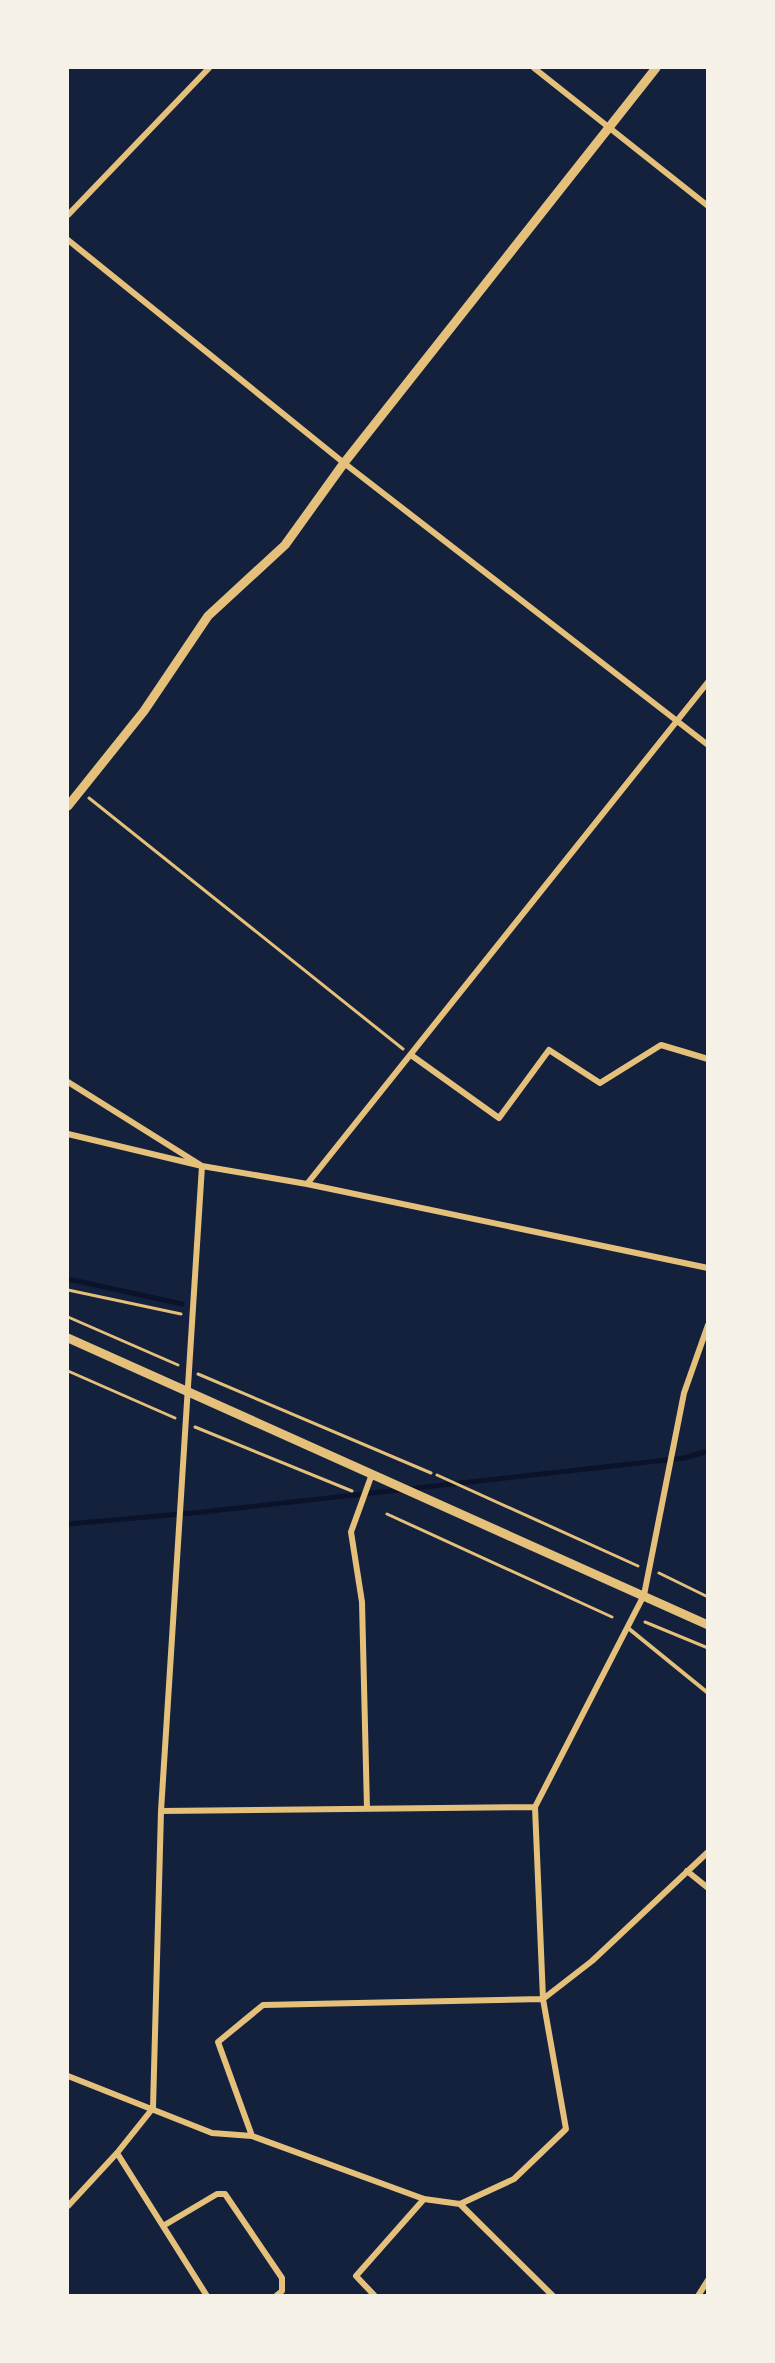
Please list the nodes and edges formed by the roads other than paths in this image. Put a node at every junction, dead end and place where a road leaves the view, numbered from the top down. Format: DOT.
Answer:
graph roads {
  1 [pos="209,68"];
  2 [pos="534,68"];
  3 [pos="656,68"];
  4 [pos="609,129"];
  5 [pos="708,206"];
  6 [pos="68,215"];
  7 [pos="68,240"];
  8 [pos="344,464"];
  9 [pos="708,682"];
  10 [pos="675,719"];
  11 [pos="708,746"];
  12 [pos="68,806"];
  13 [pos="411,1055"];
  14 [pos="708,1059"];
  15 [pos="68,1082"];
  16 [pos="68,1134"];
  17 [pos="202,1166"];
  18 [pos="307,1184"];
  19 [pos="708,1268"];
  20 [pos="708,1325"];
  21 [pos="68,1338"];
  22 [pos="187,1391"];
  23 [pos="372,1474"];
  24 [pos="644,1595"];
  25 [pos="708,1624"];
  26 [pos="627,1627"];
  27 [pos="708,1693"];
  28 [pos="536,1807"];
  29 [pos="367,1809"];
  30 [pos="161,1811"];
  31 [pos="708,1852"];
  32 [pos="687,1871"];
  33 [pos="708,1888"];
  34 [pos="543,1999"];
  35 [pos="68,2076"];
  36 [pos="153,2108"];
  37 [pos="252,2136"];
  38 [pos="117,2153"];
  39 [pos="424,2199"];
  40 [pos="460,2204"];
  41 [pos="68,2206"];
  42 [pos="164,2226"];
  43 [pos="708,2280"];
  44 [pos="207,2295"];
  45 [pos="276,2295"];
  46 [pos="375,2295"];
  47 [pos="553,2295"];
  48 [pos="698,2295"];
  1 -- 6 [label="street"];
  2 -- 4 [label="street"];
  3 -- 4 [label="street"];
  4 -- 5 [label="street"];
  4 -- 8 [label="street"];
  7 -- 8 [label="street"];
  8 -- 10 [label="street"];
  8 -- 12 [label="street"];
  9 -- 10 [label="street"];
  10 -- 11 [label="street"];
  10 -- 13 [label="street"];
  13 -- 14 [label="street"];
  13 -- 18 [label="street"];
  15 -- 17 [label="street"];
  16 -- 17 [label="street"];
  17 -- 18 [label="street"];
  17 -- 22 [label="street"];
  18 -- 19 [label="street"];
  20 -- 24 [label="street"];
  21 -- 22 [label="street"];
  22 -- 23 [label="street"];
  22 -- 30 [label="street"];
  23 -- 24 [label="street"];
  23 -- 29 [label="street"];
  24 -- 25 [label="street"];
  24 -- 26 [label="street"];
  26 -- 27 [label="lane"];
  26 -- 28 [label="street"];
  28 -- 29 [label="street"];
  28 -- 34 [label="street"];
  29 -- 30 [label="street"];
  30 -- 36 [label="street"];
  31 -- 32 [label="street"];
  32 -- 33 [label="street"];
  32 -- 34 [label="street"];
  34 -- 37 [label="street"];
  34 -- 40 [label="street"];
  35 -- 36 [label="street"];
  36 -- 37 [label="street"];
  36 -- 38 [label="street"];
  37 -- 39 [label="street"];
  38 -- 41 [label="street"];
  38 -- 42 [label="street"];
  39 -- 40 [label="street"];
  39 -- 46 [label="street"];
  40 -- 47 [label="street"];
  42 -- 44 [label="street"];
  42 -- 45 [label="street"];
  43 -- 48 [label="street"];
}
